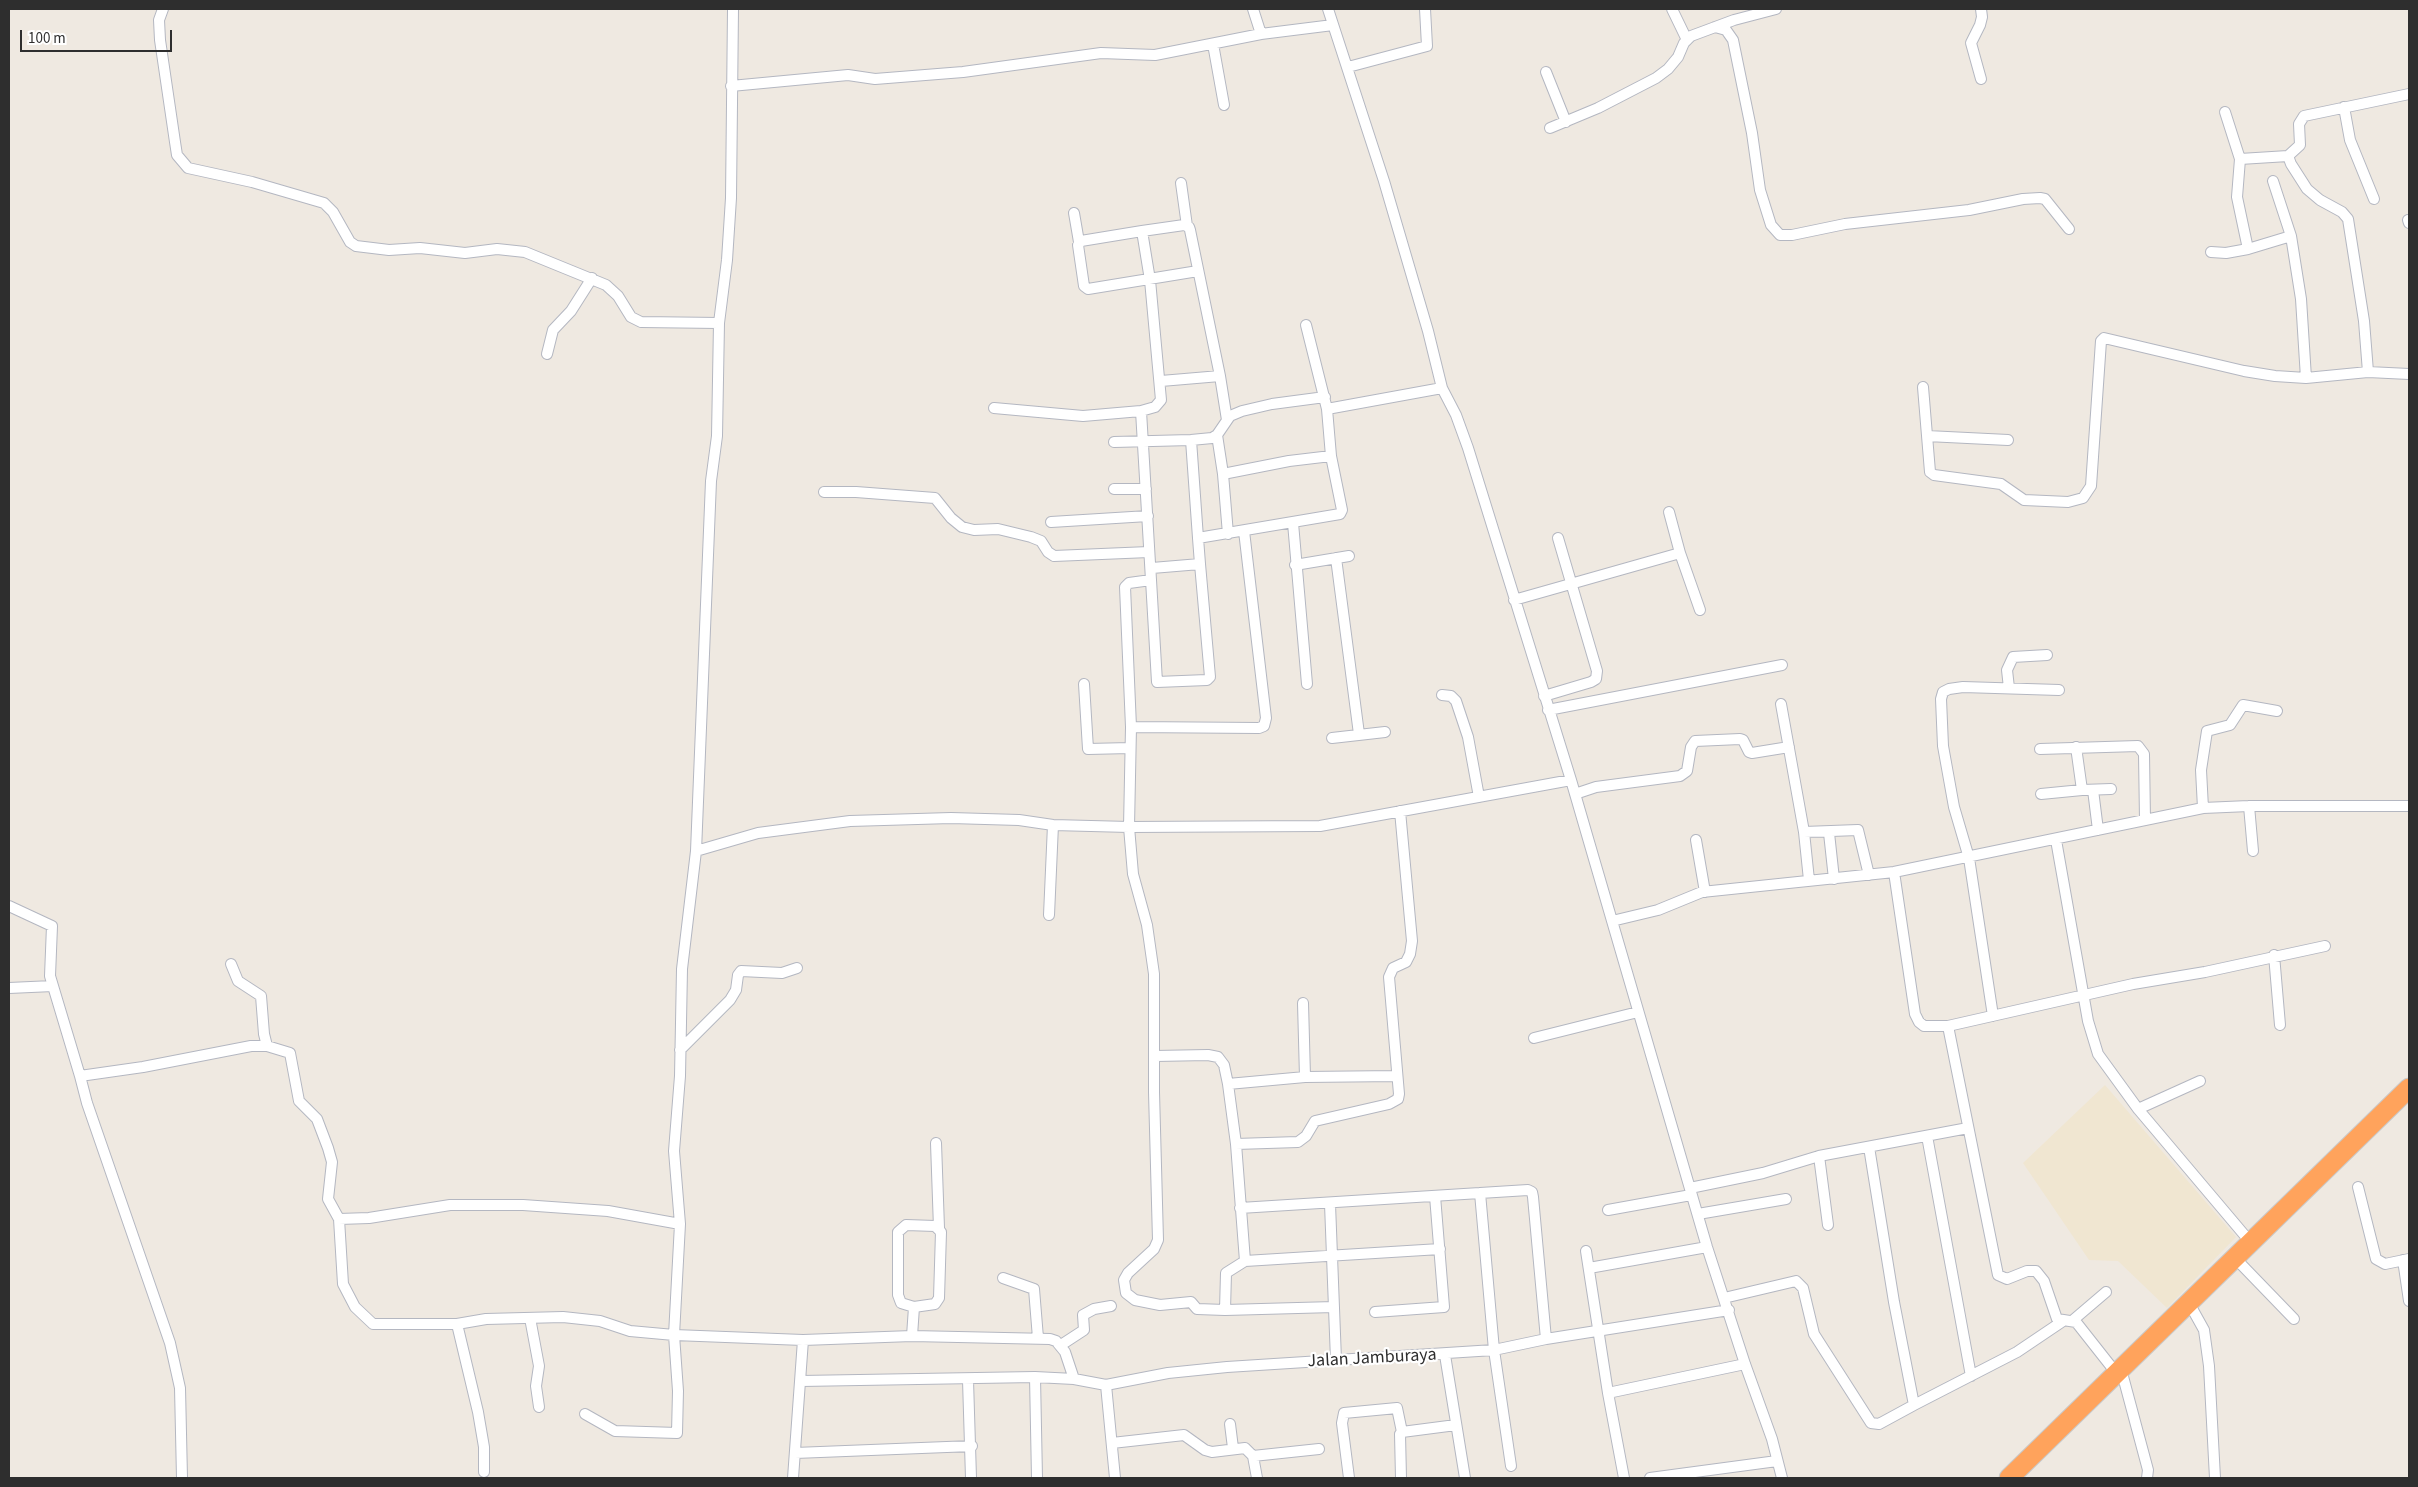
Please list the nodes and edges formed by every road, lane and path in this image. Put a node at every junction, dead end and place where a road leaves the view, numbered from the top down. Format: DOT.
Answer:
graph roads {
  1 [pos="163,9"];
  2 [pos="733,9"];
  3 [pos="1253,9"];
  4 [pos="1328,9"];
  5 [pos="1425,9"];
  6 [pos="1672,9"];
  7 [pos="1776,9"];
  8 [pos="1981,9"];
  9 [pos="1333,25"];
  10 [pos="1715,27"];
  11 [pos="1261,34"];
  12 [pos="1686,40"];
  13 [pos="1213,44"];
  14 [pos="1348,67"];
  15 [pos="1546,72"];
  16 [pos="1981,80"];
  17 [pos="731,86"];
  18 [pos="2409,94"];
  19 [pos="1224,104"];
  20 [pos="2344,107"];
  21 [pos="2225,112"];
  22 [pos="1566,122"];
  23 [pos="1550,128"];
  24 [pos="2288,156"];
  25 [pos="2240,159"];
  26 [pos="2272,181"];
  27 [pos="1182,183"];
  28 [pos="2374,199"];
  29 [pos="1074,212"];
  30 [pos="1187,226"];
  31 [pos="2069,229"];
  32 [pos="1142,231"];
  33 [pos="2291,236"];
  34 [pos="1079,242"];
  35 [pos="2248,249"];
  36 [pos="2211,252"];
  37 [pos="1198,271"];
  38 [pos="592,278"];
  39 [pos="1150,280"];
  40 [pos="718,324"];
  41 [pos="1306,325"];
  42 [pos="547,354"];
  43 [pos="2368,372"];
  44 [pos="2409,374"];
  45 [pos="1220,376"];
  46 [pos="2306,378"];
  47 [pos="1161,381"];
  48 [pos="1923,387"];
  49 [pos="1442,388"];
  50 [pos="1325,397"];
  51 [pos="994,408"];
  52 [pos="1328,408"];
  53 [pos="1141,411"];
  54 [pos="1227,420"];
  55 [pos="1217,435"];
  56 [pos="1928,436"];
  57 [pos="1191,440"];
  58 [pos="2008,440"];
  59 [pos="1144,441"];
  60 [pos="1114,442"];
  61 [pos="1331,456"];
  62 [pos="1223,474"];
  63 [pos="1114,489"];
  64 [pos="1146,489"];
  65 [pos="824,492"];
  66 [pos="1669,512"];
  67 [pos="1148,516"];
  68 [pos="1051,522"];
  69 [pos="1293,523"];
  70 [pos="1244,531"];
  71 [pos="1228,534"];
  72 [pos="1198,538"];
  73 [pos="1558,538"];
  74 [pos="1149,552"];
  75 [pos="1680,553"];
  76 [pos="1349,556"];
  77 [pos="1336,558"];
  78 [pos="1200,564"];
  79 [pos="1295,565"];
  80 [pos="1152,568"];
  81 [pos="1151,580"];
  82 [pos="1572,585"];
  83 [pos="1514,600"];
  84 [pos="1700,610"];
  85 [pos="2047,655"];
  86 [pos="1782,665"];
  87 [pos="1084,684"];
  88 [pos="1307,684"];
  89 [pos="2009,688"];
  90 [pos="2059,690"];
  91 [pos="1442,695"];
  92 [pos="1544,696"];
  93 [pos="1781,704"];
  94 [pos="1548,710"];
  95 [pos="2277,710"];
  96 [pos="1131,727"];
  97 [pos="1385,732"];
  98 [pos="1358,734"];
  99 [pos="1332,738"];
  100 [pos="1789,747"];
  101 [pos="2076,747"];
  102 [pos="1130,748"];
  103 [pos="2040,749"];
  104 [pos="1571,780"];
  105 [pos="2111,789"];
  106 [pos="2088,790"];
  107 [pos="1575,794"];
  108 [pos="2041,794"];
  109 [pos="1479,797"];
  110 [pos="2249,806"];
  111 [pos="2409,806"];
  112 [pos="2204,808"];
  113 [pos="1400,811"];
  114 [pos="2145,820"];
  115 [pos="1053,825"];
  116 [pos="1130,827"];
  117 [pos="2098,830"];
  118 [pos="1804,832"];
  119 [pos="1829,832"];
  120 [pos="1696,840"];
  121 [pos="2056,840"];
  122 [pos="696,851"];
  123 [pos="2253,851"];
  124 [pos="1969,858"];
  125 [pos="1894,872"];
  126 [pos="1869,875"];
  127 [pos="1834,879"];
  128 [pos="1808,880"];
  129 [pos="1705,892"];
  130 [pos="9,906"];
  131 [pos="1049,915"];
  132 [pos="1612,920"];
  133 [pos="2325,946"];
  134 [pos="2274,955"];
  135 [pos="230,964"];
  136 [pos="797,968"];
  137 [pos="53,986"];
  138 [pos="9,988"];
  139 [pos="2084,996"];
  140 [pos="1303,1003"];
  141 [pos="1638,1012"];
  142 [pos="1993,1016"];
  143 [pos="2280,1025"];
  144 [pos="1948,1026"];
  145 [pos="1534,1038"];
  146 [pos="267,1046"];
  147 [pos="680,1050"];
  148 [pos="1155,1056"];
  149 [pos="80,1076"];
  150 [pos="1397,1076"];
  151 [pos="1305,1077"];
  152 [pos="2200,1081"];
  153 [pos="1228,1084"];
  154 [pos="2409,1088"];
  155 [pos="2138,1109"];
  156 [pos="1968,1128"];
  157 [pos="1927,1136"];
  158 [pos="936,1143"];
  159 [pos="1236,1144"];
  160 [pos="1869,1146"];
  161 [pos="1819,1156"];
  162 [pos="2358,1187"];
  163 [pos="1690,1191"];
  164 [pos="1480,1193"];
  165 [pos="1435,1196"];
  166 [pos="1786,1199"];
  167 [pos="1330,1204"];
  168 [pos="1240,1208"];
  169 [pos="1608,1210"];
  170 [pos="1698,1214"];
  171 [pos="339,1219"];
  172 [pos="680,1224"];
  173 [pos="1828,1225"];
  174 [pos="939,1228"];
  175 [pos="2252,1244"];
  176 [pos="1708,1247"];
  177 [pos="1440,1250"];
  178 [pos="1586,1251"];
  179 [pos="1331,1256"];
  180 [pos="2236,1259"];
  181 [pos="2406,1259"];
  182 [pos="1244,1261"];
  183 [pos="1589,1268"];
  184 [pos="1003,1278"];
  185 [pos="2106,1292"];
  186 [pos="1724,1298"];
  187 [pos="2409,1301"];
  188 [pos="2189,1303"];
  189 [pos="1111,1306"];
  190 [pos="914,1307"];
  191 [pos="1334,1307"];
  192 [pos="1226,1310"];
  193 [pos="1729,1310"];
  194 [pos="1375,1312"];
  195 [pos="530,1318"];
  196 [pos="2294,1319"];
  197 [pos="2067,1321"];
  198 [pos="457,1324"];
  199 [pos="1597,1331"];
  200 [pos="674,1335"];
  201 [pos="912,1336"];
  202 [pos="1038,1338"];
  203 [pos="1546,1339"];
  204 [pos="803,1340"];
  205 [pos="1061,1345"];
  206 [pos="1494,1350"];
  207 [pos="1445,1355"];
  208 [pos="1336,1360"];
  209 [pos="1745,1364"];
  210 [pos="2119,1372"];
  211 [pos="1971,1376"];
  212 [pos="1035,1377"];
  213 [pos="968,1380"];
  214 [pos="1074,1380"];
  215 [pos="800,1381"];
  216 [pos="1106,1385"];
  217 [pos="1608,1394"];
  218 [pos="1914,1405"];
  219 [pos="539,1407"];
  220 [pos="585,1414"];
  221 [pos="1230,1424"];
  222 [pos="1456,1425"];
  223 [pos="1402,1432"];
  224 [pos="972,1446"];
  225 [pos="1112,1447"];
  226 [pos="1233,1448"];
  227 [pos="1319,1449"];
  228 [pos="795,1453"];
  229 [pos="1253,1456"];
  230 [pos="1777,1461"];
  231 [pos="1511,1466"];
  232 [pos="484,1472"];
  233 [pos="182,1478"];
  234 [pos="794,1478"];
  235 [pos="971,1478"];
  236 [pos="1037,1478"];
  237 [pos="1115,1478"];
  238 [pos="1257,1478"];
  239 [pos="1349,1478"];
  240 [pos="1401,1478"];
  241 [pos="1465,1478"];
  242 [pos="1624,1478"];
  243 [pos="1650,1478"];
  244 [pos="1782,1478"];
  245 [pos="2009,1478"];
  246 [pos="2147,1478"];
  247 [pos="2215,1478"];
  1 -- 38 [label="street"];
  2 -- 17 [label="street"];
  3 -- 11 [label="street"];
  4 -- 9 [label="street"];
  5 -- 14 [label="street"];
  6 -- 12 [label="street"];
  7 -- 10 [label="street"];
  8 -- 16 [label="street"];
  9 -- 11 [label="street"];
  9 -- 14 [label="street"];
  10 -- 12 [label="street"];
  10 -- 31 [label="street"];
  11 -- 13 [label="street"];
  12 -- 22 [label="street"];
  13 -- 17 [label="street"];
  13 -- 19 [label="street"];
  14 -- 49 [label="street"];
  15 -- 22 [label="street"];
  17 -- 40 [label="street"];
  18 -- 20 [label="street"];
  20 -- 24 [label="street"];
  20 -- 28 [label="street"];
  21 -- 25 [label="street"];
  22 -- 23 [label="street"];
  24 -- 25 [label="street"];
  24 -- 43 [label="street"];
  25 -- 35 [label="street"];
  26 -- 33 [label="street"];
  27 -- 30 [label="street"];
  29 -- 34 [label="street"];
  30 -- 32 [label="street"];
  30 -- 37 [label="street"];
  32 -- 34 [label="street"];
  32 -- 39 [label="street"];
  33 -- 35 [label="street"];
  33 -- 46 [label="street"];
  34 -- 39 [label="street"];
  35 -- 36 [label="street"];
  37 -- 39 [label="street"];
  37 -- 45 [label="street"];
  38 -- 40 [label="street"];
  38 -- 42 [label="street"];
  39 -- 47 [label="street"];
  40 -- 122 [label="street"];
  41 -- 50 [label="street"];
  43 -- 44 [label="street"];
  43 -- 46 [label="street"];
  45 -- 47 [label="street"];
  45 -- 54 [label="street"];
  46 -- 56 [label="street"];
  47 -- 53 [label="street"];
  48 -- 56 [label="street"];
  49 -- 52 [label="street"];
  49 -- 83 [label="street"];
  50 -- 52 [label="street"];
  50 -- 54 [label="street"];
  51 -- 53 [label="street"];
  52 -- 61 [label="street"];
  53 -- 59 [label="street"];
  54 -- 55 [label="street"];
  55 -- 57 [label="street"];
  55 -- 62 [label="street"];
  56 -- 58 [label="street"];
  57 -- 59 [label="street"];
  57 -- 72 [label="street"];
  59 -- 60 [label="street"];
  59 -- 64 [label="street"];
  61 -- 62 [label="street"];
  61 -- 69 [label="street"];
  62 -- 71 [label="street"];
  63 -- 64 [label="street"];
  64 -- 67 [label="street"];
  65 -- 74 [label="street"];
  66 -- 75 [label="street"];
  67 -- 68 [label="street"];
  67 -- 74 [label="street"];
  69 -- 70 [label="street"];
  69 -- 79 [label="street"];
  70 -- 71 [label="street"];
  70 -- 96 [label="street"];
  71 -- 72 [label="street"];
  72 -- 78 [label="street"];
  73 -- 82 [label="street"];
  74 -- 80 [label="street"];
  75 -- 82 [label="street"];
  75 -- 84 [label="street"];
  76 -- 77 [label="street"];
  77 -- 79 [label="street"];
  77 -- 98 [label="street"];
  78 -- 80 [label="street"];
  78 -- 81 [label="street"];
  79 -- 88 [label="street"];
  80 -- 81 [label="street"];
  81 -- 96 [label="street"];
  82 -- 83 [label="street"];
  82 -- 92 [label="street"];
  83 -- 92 [label="street"];
  85 -- 89 [label="street"];
  86 -- 94 [label="street"];
  87 -- 102 [label="street"];
  89 -- 90 [label="street"];
  89 -- 124 [label="street"];
  91 -- 109 [label="street"];
  92 -- 94 [label="street"];
  93 -- 100 [label="street"];
  94 -- 104 [label="street"];
  95 -- 112 [label="street"];
  96 -- 102 [label="street"];
  97 -- 98 [label="street"];
  98 -- 99 [label="street"];
  100 -- 107 [label="street"];
  100 -- 118 [label="street"];
  101 -- 103 [label="street"];
  101 -- 106 [label="street"];
  101 -- 114 [label="street"];
  102 -- 116 [label="street"];
  104 -- 107 [label="street"];
  104 -- 109 [label="street"];
  105 -- 106 [label="street"];
  106 -- 108 [label="street"];
  106 -- 117 [label="street"];
  107 -- 132 [label="street"];
  109 -- 113 [label="street"];
  110 -- 111 [label="street"];
  110 -- 112 [label="street"];
  110 -- 123 [label="street"];
  112 -- 114 [label="street"];
  113 -- 116 [label="street"];
  113 -- 150 [label="street"];
  114 -- 117 [label="street"];
  115 -- 116 [label="street"];
  115 -- 122 [label="street"];
  115 -- 131 [label="street"];
  116 -- 148 [label="street"];
  117 -- 121 [label="street"];
  118 -- 119 [label="street"];
  118 -- 128 [label="street"];
  119 -- 126 [label="street"];
  119 -- 127 [label="street"];
  120 -- 129 [label="street"];
  121 -- 124 [label="street"];
  121 -- 139 [label="street"];
  122 -- 147 [label="street"];
  124 -- 125 [label="street"];
  124 -- 142 [label="street"];
  125 -- 126 [label="street"];
  125 -- 144 [label="street"];
  126 -- 127 [label="street"];
  127 -- 128 [label="street"];
  128 -- 129 [label="street"];
  129 -- 132 [label="street"];
  130 -- 137 [label="street"];
  132 -- 141 [label="street"];
  133 -- 134 [label="street"];
  134 -- 139 [label="street"];
  134 -- 143 [label="street"];
  135 -- 146 [label="street"];
  136 -- 147 [label="street"];
  137 -- 138 [label="street"];
  137 -- 149 [label="street"];
  139 -- 142 [label="street"];
  139 -- 155 [label="street"];
  140 -- 151 [label="street"];
  141 -- 145 [label="street"];
  141 -- 163 [label="street"];
  142 -- 144 [label="street"];
  144 -- 156 [label="street"];
  146 -- 149 [label="street"];
  146 -- 171 [label="street"];
  147 -- 172 [label="street"];
  148 -- 153 [label="street"];
  148 -- 192 [label="street"];
  149 -- 233 [label="street"];
  150 -- 151 [label="street"];
  150 -- 159 [label="street"];
  151 -- 153 [label="street"];
  152 -- 155 [label="street"];
  153 -- 159 [label="street"];
  154 -- 175 [label="highway"];
  155 -- 175 [label="street"];
  156 -- 157 [label="street"];
  156 -- 197 [label="street"];
  157 -- 160 [label="street"];
  157 -- 211 [label="street"];
  158 -- 174 [label="street"];
  159 -- 168 [label="street"];
  160 -- 161 [label="street"];
  160 -- 218 [label="street"];
  161 -- 163 [label="street"];
  161 -- 173 [label="street"];
  162 -- 181 [label="street"];
  163 -- 169 [label="street"];
  163 -- 170 [label="street"];
  164 -- 165 [label="street"];
  164 -- 203 [label="street"];
  164 -- 206 [label="street"];
  165 -- 167 [label="street"];
  165 -- 177 [label="street"];
  166 -- 170 [label="street"];
  167 -- 168 [label="street"];
  167 -- 179 [label="street"];
  168 -- 182 [label="street"];
  170 -- 176 [label="street"];
  171 -- 172 [label="street"];
  171 -- 198 [label="street"];
  172 -- 200 [label="street"];
  174 -- 190 [label="street"];
  174 -- 190 [label="street"];
  175 -- 180 [label="highway"];
  176 -- 183 [label="street"];
  176 -- 186 [label="street"];
  177 -- 179 [label="street"];
  177 -- 194 [label="street"];
  178 -- 183 [label="street"];
  179 -- 182 [label="street"];
  179 -- 191 [label="street"];
  180 -- 188 [label="highway"];
  180 -- 196 [label="street"];
  181 -- 187 [label="street"];
  182 -- 192 [label="street"];
  183 -- 199 [label="street"];
  184 -- 202 [label="street"];
  185 -- 197 [label="street"];
  186 -- 193 [label="street"];
  186 -- 218 [label="street"];
  188 -- 210 [label="highway"];
  188 -- 247 [label="street"];
  189 -- 205 [label="street"];
  190 -- 201 [label="street"];
  191 -- 192 [label="street"];
  191 -- 208 [label="street"];
  193 -- 199 [label="street, Jalan Jamburaya"];
  193 -- 209 [label="street"];
  195 -- 198 [label="street"];
  195 -- 200 [label="street"];
  195 -- 219 [label="street"];
  197 -- 210 [label="street"];
  197 -- 211 [label="street"];
  198 -- 232 [label="street"];
  199 -- 203 [label="street, Jalan Jamburaya"];
  199 -- 217 [label="street"];
  200 -- 204 [label="street"];
  200 -- 220 [label="street"];
  201 -- 202 [label="street"];
  201 -- 204 [label="street"];
  202 -- 205 [label="street"];
  203 -- 206 [label="street, Jalan Jamburaya"];
  204 -- 215 [label="street"];
  205 -- 214 [label="street"];
  206 -- 207 [label="street, Jalan Jamburaya"];
  206 -- 231 [label="street"];
  207 -- 208 [label="street, Jalan Jamburaya"];
  207 -- 222 [label="street"];
  208 -- 216 [label="street, Jalan Jamburaya"];
  209 -- 217 [label="street"];
  209 -- 230 [label="street"];
  210 -- 245 [label="highway"];
  210 -- 246 [label="street"];
  211 -- 218 [label="street"];
  212 -- 213 [label="street, Jalan Jamburaya"];
  212 -- 214 [label="street, Jalan Jamburaya"];
  212 -- 236 [label="street"];
  213 -- 215 [label="street, Jalan Jamburaya"];
  213 -- 224 [label="street"];
  214 -- 216 [label="street, Jalan Jamburaya"];
  215 -- 228 [label="street"];
  216 -- 225 [label="street"];
  217 -- 242 [label="street"];
  221 -- 226 [label="street"];
  222 -- 223 [label="street"];
  222 -- 241 [label="street"];
  223 -- 239 [label="street"];
  223 -- 240 [label="street"];
  224 -- 228 [label="street"];
  224 -- 235 [label="street"];
  225 -- 226 [label="street"];
  225 -- 237 [label="street"];
  226 -- 229 [label="street"];
  227 -- 229 [label="street"];
  228 -- 234 [label="street"];
  229 -- 238 [label="street"];
  230 -- 243 [label="street"];
  230 -- 244 [label="street"];
}
